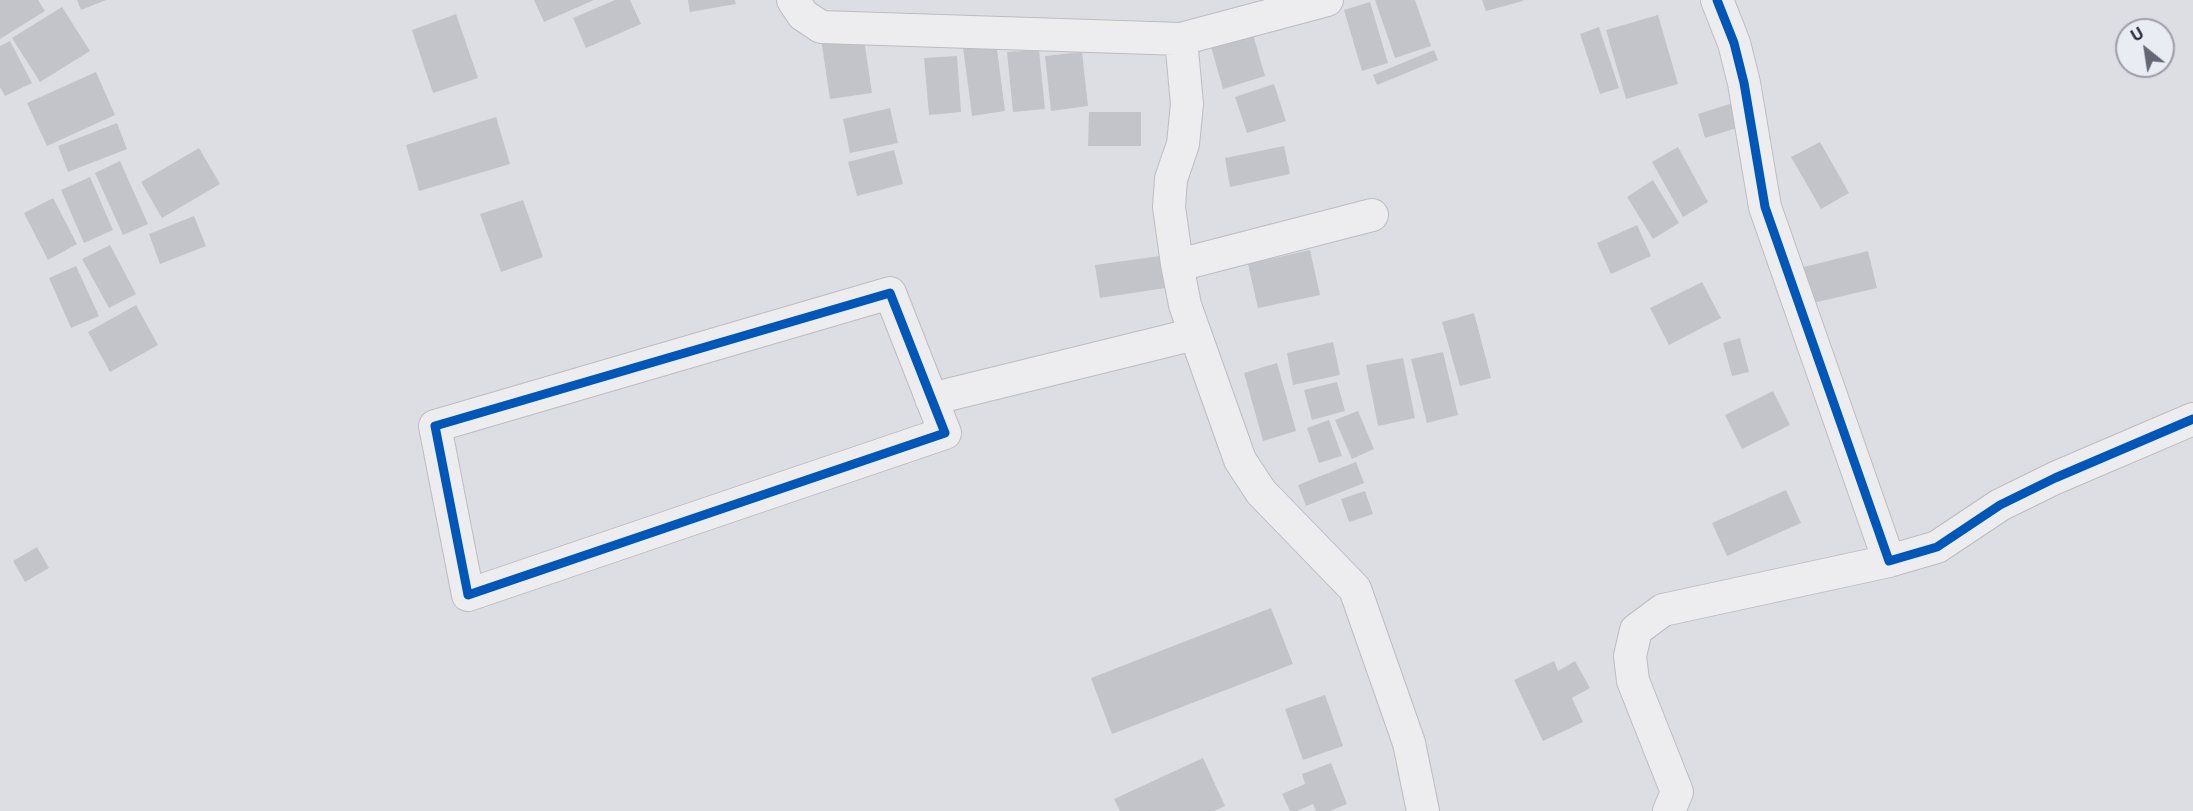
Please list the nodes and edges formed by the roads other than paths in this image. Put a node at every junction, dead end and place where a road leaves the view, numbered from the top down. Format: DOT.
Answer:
graph roads {
  1 [pos="793,0"];
  2 [pos="1327,0"];
  3 [pos="1717,0"];
  4 [pos="1182,39"];
  5 [pos="1372,215"];
  6 [pos="1177,264"];
  7 [pos="1195,334"];
  8 [pos="931,399"];
  9 [pos="2193,418"];
  10 [pos="1889,561"];
  11 [pos="1423,811"];
  12 [pos="1669,811"];
  1 -- 4 [label="street"];
  2 -- 4 [label="street"];
  3 -- 10 [label="street"];
  4 -- 6 [label="street"];
  5 -- 6 [label="street"];
  6 -- 7 [label="street"];
  7 -- 8 [label="street"];
  7 -- 11 [label="street"];
  8 -- 8 [label="street"];
  9 -- 10 [label="street"];
  10 -- 12 [label="street"];
}
